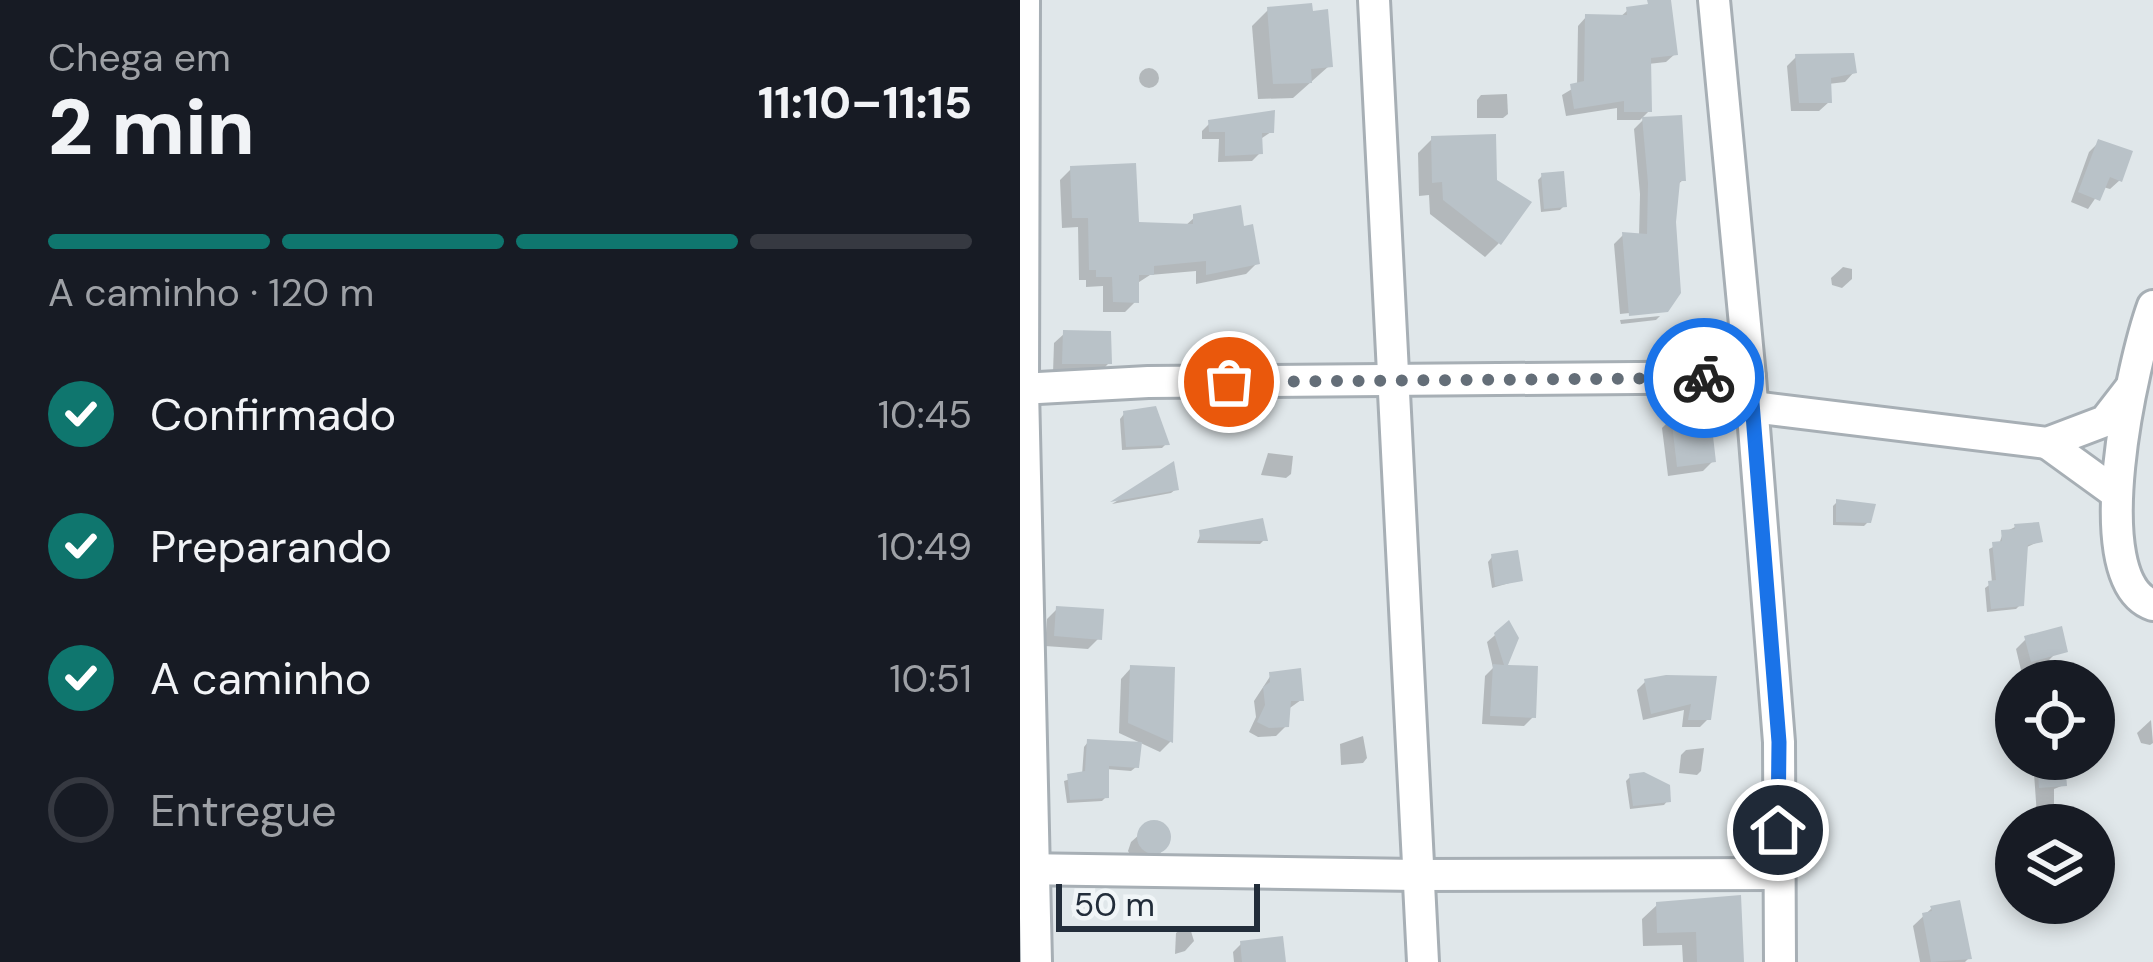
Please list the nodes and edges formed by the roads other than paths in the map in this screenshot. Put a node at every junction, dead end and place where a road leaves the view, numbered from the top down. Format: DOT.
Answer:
graph roads {
  1 [pos="1024,0"];
  2 [pos="1374,0"];
  3 [pos="1714,0"];
  4 [pos="2153,306"];
  5 [pos="1391,383"];
  6 [pos="1022,389"];
  7 [pos="2129,391"];
  8 [pos="1751,392"];
  9 [pos="2047,443"];
  10 [pos="2116,494"];
  11 [pos="2153,605"];
  12 [pos="1027,869"];
  13 [pos="1778,874"];
  14 [pos="1416,875"];
  15 [pos="1036,962"];
  16 [pos="1423,962"];
  17 [pos="1780,962"];
  1 -- 6 [label="street"];
  2 -- 5 [label="street"];
  3 -- 8 [label="street"];
  4 -- 7 [label="street"];
  5 -- 6 [label="street"];
  5 -- 8 [label="street"];
  5 -- 14 [label="street"];
  6 -- 12 [label="street"];
  7 -- 9 [label="street"];
  7 -- 10 [label="street"];
  8 -- 9 [label="street"];
  8 -- 13 [label="street"];
  9 -- 10 [label="street"];
  10 -- 11 [label="street"];
  12 -- 14 [label="street"];
  12 -- 15 [label="street"];
  13 -- 14 [label="street"];
  13 -- 17 [label="street"];
  14 -- 16 [label="street"];
}
